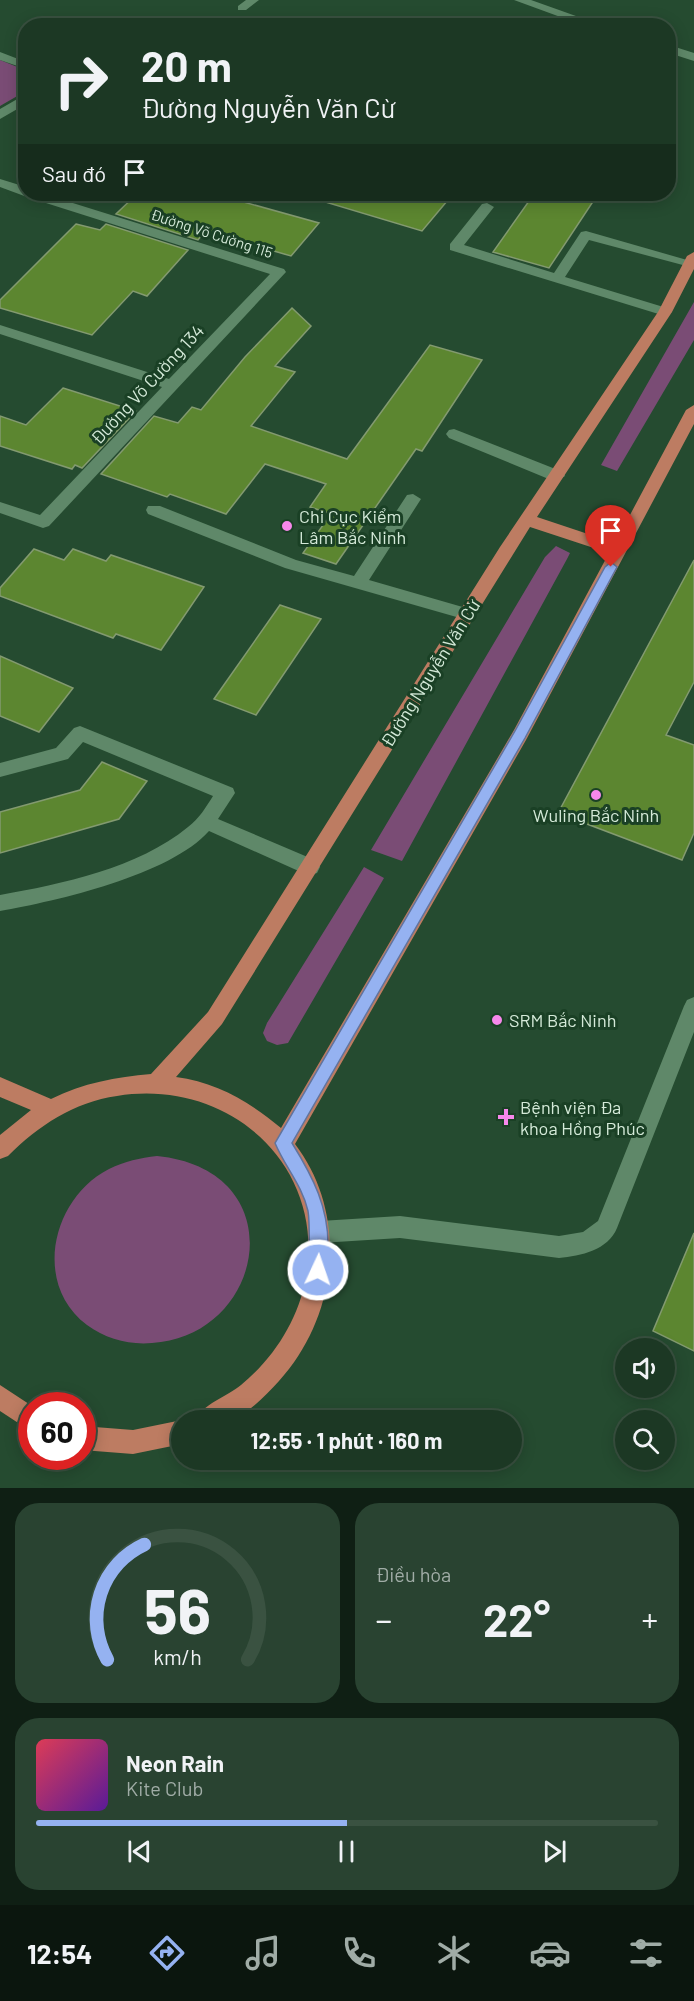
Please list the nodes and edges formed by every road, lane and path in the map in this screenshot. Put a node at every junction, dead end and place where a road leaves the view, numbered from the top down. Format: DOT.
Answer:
graph roads {
  1 [pos="253,0"];
  2 [pos="520,0"];
  3 [pos="242,8"];
  4 [pos="574,18"];
  5 [pos="676,51"];
  6 [pos="0,56"];
  7 [pos="694,57"];
  8 [pos="18,63"];
  9 [pos="18,103"];
  10 [pos="0,115"];
  11 [pos="0,183"];
  12 [pos="18,189"];
  13 [pos="54,201"];
  14 [pos="488,207"];
  15 [pos="692,261"];
  16 [pos="279,272"];
  17 [pos="557,279"];
  18 [pos="665,312"];
  19 [pos="0,328"];
  20 [pos="172,385"];
  21 [pos="694,410"];
  22 [pos="454,434"];
  23 [pos="557,476"];
  24 [pos="412,499"];
  25 [pos="0,507"];
  26 [pos="154,510"];
  27 [pos="527,520"];
  28 [pos="620,551"];
  29 [pos="358,582"];
  30 [pos="467,614"];
  31 [pos="0,770"];
  32 [pos="204,821"];
  33 [pos="310,867"];
  34 [pos="0,903"];
  35 [pos="694,1005"];
  36 [pos="157,1083"];
  37 [pos="0,1087"];
  38 [pos="52,1109"];
  39 [pos="283,1143"];
  40 [pos="0,1149"];
  41 [pos="320,1232"];
  42 [pos="1,1400"];
  43 [pos="224,1410"];
  44 [pos="18,1411"];
  45 [pos="171,1434"];
  46 [pos="96,1440"];
  1 -- 3 [label="street"];
  2 -- 4 [label="street"];
  5 -- 7 [label="street"];
  6 -- 8 [label="street"];
  9 -- 10 [label="street"];
  11 -- 12 [label="street"];
  13 -- 16 [label="street, Đường Võ Cường 115"];
  14 -- 17 [label="street"];
  15 -- 17 [label="street"];
  15 -- 18 [label="main road, Đường Nguyễn Văn Cừ"];
  16 -- 20 [label="street, Đường Võ Cường 134"];
  17 -- 18 [label="street"];
  18 -- 23 [label="main road, Đường Nguyễn Văn Cừ"];
  19 -- 20 [label="street"];
  20 -- 25 [label="street, Đường Võ Cường 134"];
  21 -- 28 [label="main road"];
  22 -- 23 [label="street"];
  23 -- 27 [label="main road, Đường Nguyễn Văn Cừ"];
  24 -- 29 [label="street"];
  26 -- 29 [label="street"];
  27 -- 28 [label="main road"];
  27 -- 30 [label="main road, Đường Nguyễn Văn Cừ"];
  28 -- 39 [label="main road"];
  29 -- 30 [label="street"];
  30 -- 33 [label="main road, Đường Nguyễn Văn Cừ"];
  31 -- 32 [label="street"];
  32 -- 33 [label="street"];
  32 -- 34 [label="street"];
  33 -- 36 [label="main road, Đường Nguyễn Văn Cừ"];
  35 -- 41 [label="street"];
  36 -- 38 [label="main road"];
  36 -- 39 [label="main road"];
  37 -- 38 [label="main road"];
  38 -- 40 [label="main road"];
  39 -- 41 [label="main road"];
  41 -- 43 [label="main road"];
  42 -- 44 [label="main road"];
  45 -- 46 [label="main road"];
}
